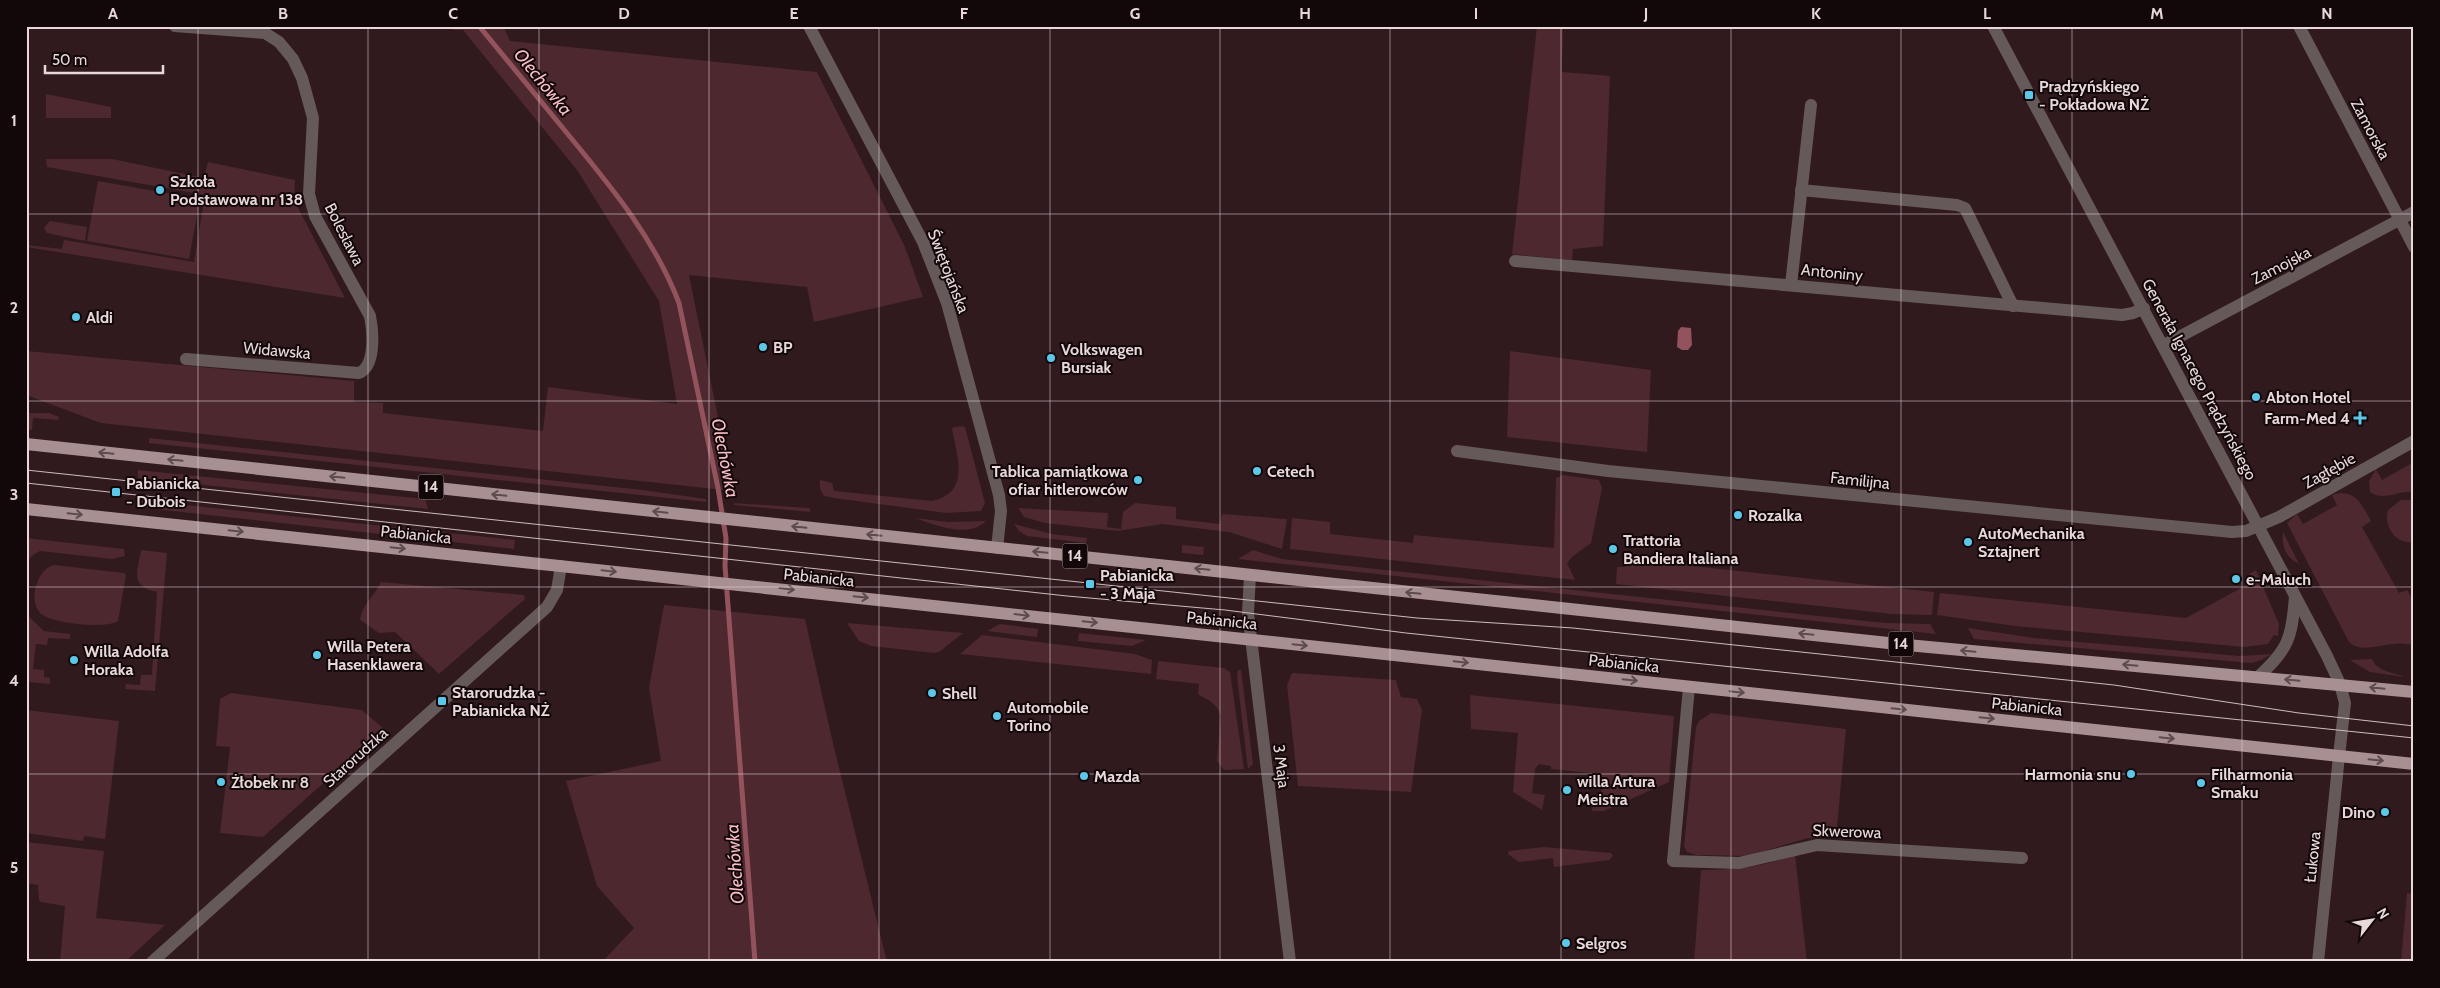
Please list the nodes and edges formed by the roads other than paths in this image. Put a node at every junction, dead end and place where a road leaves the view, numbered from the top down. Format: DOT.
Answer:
graph roads {
  1 [pos="175,26"];
  2 [pos="809,26"];
  3 [pos="1993,26"];
  4 [pos="2299,26"];
  5 [pos="1811,105"];
  6 [pos="1801,190"];
  7 [pos="2414,212"];
  8 [pos="2400,220"];
  9 [pos="2414,247"];
  10 [pos="1515,261"];
  11 [pos="1791,285"];
  12 [pos="2013,306"];
  13 [pos="2144,308"];
  14 [pos="2164,345"];
  15 [pos="186,359"];
  16 [pos="364,371"];
  17 [pos="2414,441"];
  18 [pos="26,444"];
  19 [pos="1457,451"];
  20 [pos="26,509"];
  21 [pos="2259,526"];
  22 [pos="997,548"];
  23 [pos="561,566"];
  24 [pos="1250,575"];
  25 [pos="2295,596"];
  26 [pos="1251,640"];
  27 [pos="2258,677"];
  28 [pos="2340,684"];
  29 [pos="1689,687"];
  30 [pos="2414,692"];
  31 [pos="2339,756"];
  32 [pos="2414,764"];
  33 [pos="2022,858"];
  34 [pos="152,962"];
  35 [pos="1290,962"];
  36 [pos="2318,962"];
  1 -- 16 [label="street, Bolesława"];
  2 -- 22 [label="street, Świętojańska"];
  3 -- 13 [label="street, Generała Ignacego Prądzyńskiego"];
  4 -- 8 [label="street, Zamorska"];
  5 -- 6 [label="street"];
  6 -- 11 [label="street"];
  6 -- 12 [label="street"];
  7 -- 8 [label="street, Zamojska"];
  8 -- 9 [label="street, Zamorska"];
  8 -- 14 [label="street, Zamojska"];
  10 -- 11 [label="street, Antoniny"];
  11 -- 12 [label="street, Antoniny"];
  12 -- 13 [label="street, Antoniny"];
  13 -- 14 [label="street, Generała Ignacego Prądzyńskiego"];
  14 -- 21 [label="street, Generała Ignacego Prądzyńskiego"];
  15 -- 16 [label="street, Widawska"];
  17 -- 21 [label="street, Zagłębie"];
  22 -- 18 [label="main road, 14, one-way"];
  19 -- 21 [label="street, Familijna"];
  20 -- 23 [label="main road, Pabianicka, one-way"];
  21 -- 25 [label="street, Generała Ignacego Prądzyńskiego"];
  24 -- 22 [label="main road, 14, one-way"];
  23 -- 26 [label="main road, Pabianicka, one-way"];
  23 -- 34 [label="street, Starorudzka"];
  24 -- 26 [label="street, 3 Maja"];
  27 -- 24 [label="main road, 14, one-way"];
  25 -- 27 [label="street"];
  25 -- 28 [label="street, Generała Ignacego Prądzyńskiego"];
  26 -- 29 [label="main road, Pabianicka, one-way"];
  26 -- 35 [label="street, 3 Maja"];
  28 -- 27 [label="main road, 14, one-way"];
  30 -- 28 [label="main road, 14, one-way"];
  28 -- 31 [label="street, Generała Ignacego Prądzyńskiego"];
  29 -- 31 [label="main road, Pabianicka, one-way"];
  29 -- 33 [label="street, Skwerowa"];
  31 -- 32 [label="main road, Pabianicka, one-way"];
  31 -- 36 [label="street, Łukowa"];
}
